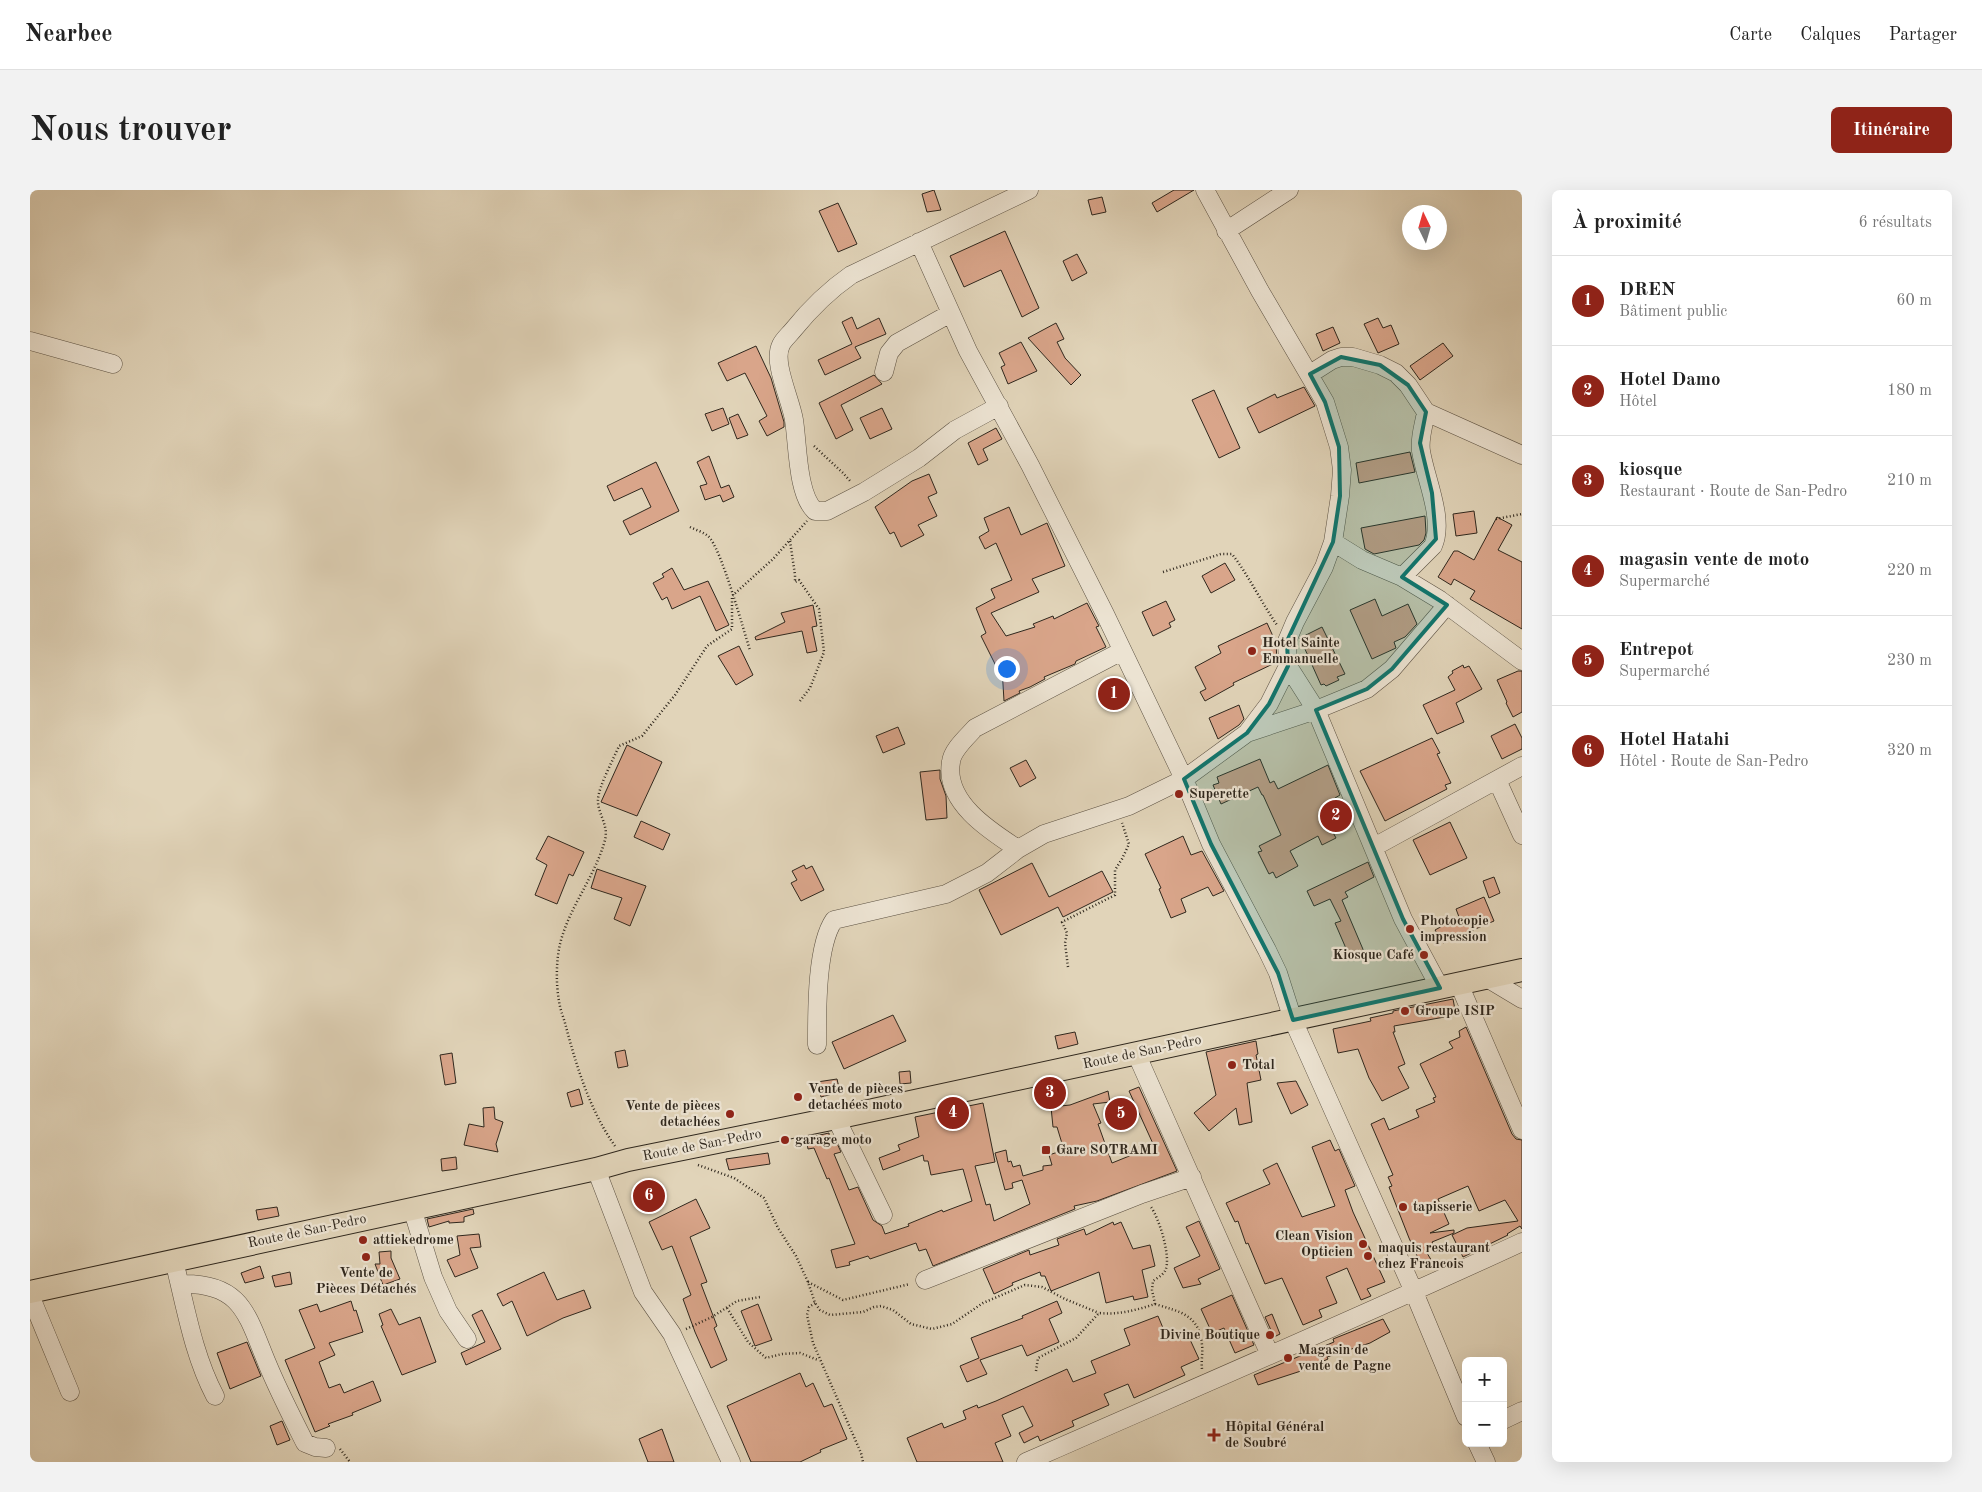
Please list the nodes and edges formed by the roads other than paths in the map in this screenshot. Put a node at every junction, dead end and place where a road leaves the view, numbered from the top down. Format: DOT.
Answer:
graph roads {
  1 [pos="1029,190"];
  2 [pos="1205,190"];
  3 [pos="1289,190"];
  4 [pos="1226,231"];
  5 [pos="919,242"];
  6 [pos="951,313"];
  7 [pos="30,341"];
  8 [pos="113,364"];
  9 [pos="884,372"];
  10 [pos="1310,374"];
  11 [pos="999,406"];
  12 [pos="1426,412"];
  13 [pos="1522,455"];
  14 [pos="1333,542"];
  15 [pos="1402,577"];
  16 [pos="1447,605"];
  17 [pos="1122,651"];
  18 [pos="1522,660"];
  19 [pos="1288,666"];
  20 [pos="1316,710"];
  21 [pos="1247,733"];
  22 [pos="1522,766"];
  23 [pos="1184,779"];
  24 [pos="1497,780"];
  25 [pos="1522,835"];
  26 [pos="1374,847"];
  27 [pos="1018,849"];
  28 [pos="1522,970"];
  29 [pos="1487,978"];
  30 [pos="1450,986"];
  31 [pos="1522,999"];
  32 [pos="1293,1020"];
  33 [pos="817,1045"];
  34 [pos="1136,1053"];
  35 [pos="836,1118"];
  36 [pos="1522,1130"];
  37 [pos="596,1168"];
  38 [pos="1192,1177"];
  39 [pos="412,1208"];
  40 [pos="883,1215"];
  41 [pos="1522,1242"];
  42 [pos="174,1260"];
  43 [pos="925,1280"];
  44 [pos="180,1284"];
  45 [pos="1414,1292"];
  46 [pos="30,1294"];
  47 [pos="467,1339"];
  48 [pos="1270,1354"];
  49 [pos="70,1392"];
  50 [pos="215,1396"];
  51 [pos="1462,1408"];
  52 [pos="1522,1412"];
  53 [pos="1507,1418"];
  54 [pos="1479,1447"];
  55 [pos="326,1448"];
  56 [pos="731,1462"];
  57 [pos="1026,1462"];
  58 [pos="1486,1462"];
  1 -- 5 [label="street"];
  2 -- 4 [label="street"];
  3 -- 4 [label="street"];
  4 -- 10 [label="street"];
  5 -- 6 [label="street"];
  5 -- 11 [label="street"];
  6 -- 9 [label="street"];
  6 -- 11 [label="street"];
  7 -- 8 [label="street"];
  10 -- 12 [label="street"];
  10 -- 14 [label="street"];
  11 -- 17 [label="street"];
  12 -- 13 [label="street"];
  12 -- 15 [label="street"];
  14 -- 15 [label="street"];
  14 -- 19 [label="street"];
  15 -- 16 [label="street"];
  16 -- 18 [label="street"];
  16 -- 20 [label="street"];
  17 -- 23 [label="street"];
  17 -- 27 [label="street"];
  19 -- 20 [label="street"];
  19 -- 21 [label="street"];
  20 -- 21 [label="street"];
  20 -- 26 [label="street"];
  21 -- 23 [label="street"];
  22 -- 24 [label="street"];
  23 -- 27 [label="street"];
  23 -- 32 [label="street"];
  24 -- 25 [label="street"];
  24 -- 26 [label="street"];
  26 -- 30 [label="street"];
  27 -- 33 [label="street"];
  28 -- 29 [label="main road, Route de San-Pedro"];
  29 -- 30 [label="main road, Route de San-Pedro"];
  29 -- 31 [label="street"];
  30 -- 32 [label="main road, Route de San-Pedro"];
  30 -- 36 [label="street"];
  32 -- 34 [label="main road, Route de San-Pedro"];
  32 -- 45 [label="street"];
  34 -- 35 [label="main road, Route de San-Pedro"];
  34 -- 38 [label="street"];
  35 -- 37 [label="main road, Route de San-Pedro"];
  35 -- 40 [label="street"];
  37 -- 39 [label="main road, Route de San-Pedro"];
  37 -- 56 [label="street"];
  38 -- 43 [label="street"];
  38 -- 48 [label="street"];
  39 -- 42 [label="main road, Route de San-Pedro"];
  39 -- 47 [label="street"];
  41 -- 45 [label="street"];
  42 -- 44 [label="street"];
  42 -- 46 [label="main road, Route de San-Pedro"];
  44 -- 50 [label="street"];
  44 -- 55 [label="street"];
  45 -- 48 [label="street"];
  45 -- 51 [label="street"];
  46 -- 49 [label="street"];
  48 -- 57 [label="street"];
  52 -- 53 [label="street"];
  54 -- 58 [label="street"];
}
